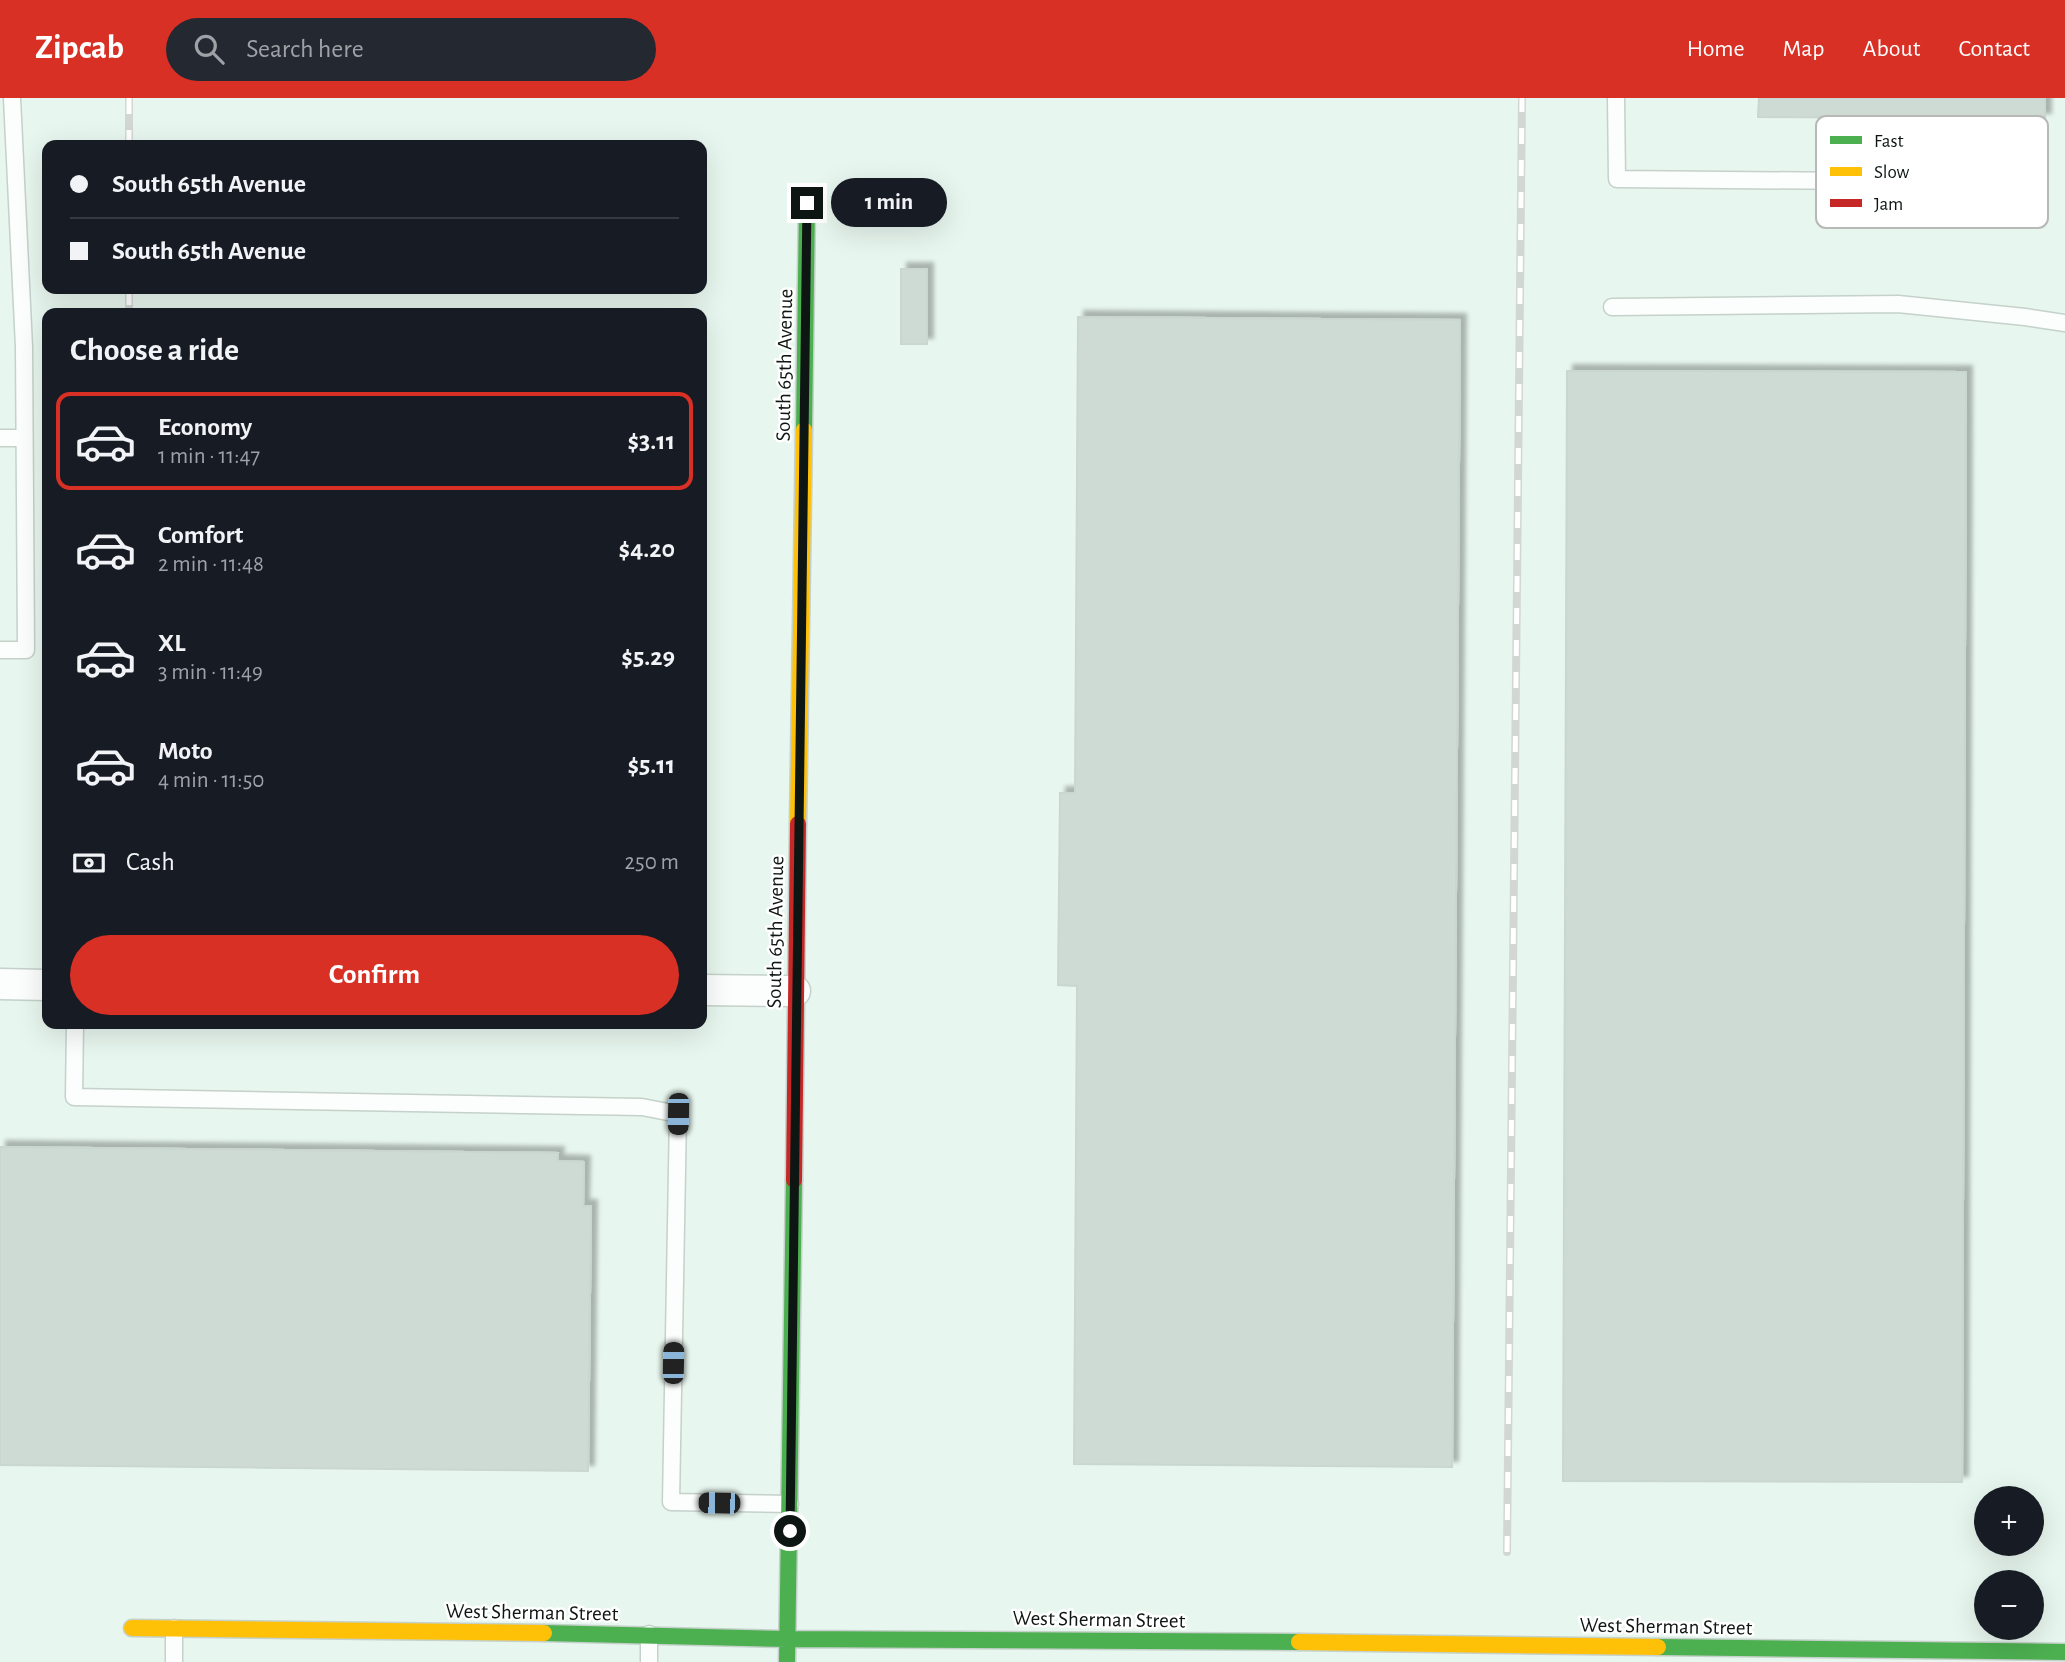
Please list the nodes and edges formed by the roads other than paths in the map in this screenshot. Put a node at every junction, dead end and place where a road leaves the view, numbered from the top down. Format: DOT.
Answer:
graph roads {
  1 [pos="12,98"];
  2 [pos="1616,98"];
  3 [pos="1816,181"];
  4 [pos="8,191"];
  5 [pos="807,203"];
  6 [pos="1612,307"];
  7 [pos="2065,323"];
  8 [pos="0,438"];
  9 [pos="24,438"];
  10 [pos="0,650"];
  11 [pos="0,984"];
  12 [pos="42,985"];
  13 [pos="707,990"];
  14 [pos="795,991"];
  15 [pos="75,1029"];
  16 [pos="790,1504"];
  17 [pos="132,1628"];
  18 [pos="174,1628"];
  19 [pos="649,1634"];
  20 [pos="787,1639"];
  21 [pos="2065,1652"];
  22 [pos="174,1662"];
  23 [pos="649,1662"];
  24 [pos="787,1662"];
  1 -- 4 [label="lane"];
  2 -- 3 [label="lane"];
  4 -- 9 [label="lane"];
  5 -- 14 [label="street, South 65th Avenue"];
  6 -- 7 [label="lane"];
  8 -- 9 [label="lane"];
  9 -- 10 [label="lane"];
  11 -- 12 [label="street"];
  13 -- 14 [label="street"];
  14 -- 16 [label="street, South 65th Avenue"];
  15 -- 16 [label="lane"];
  16 -- 20 [label="street, South 65th Avenue"];
  17 -- 18 [label="street, West Sherman Street"];
  18 -- 19 [label="street, West Sherman Street"];
  18 -- 22 [label="lane"];
  19 -- 20 [label="street, West Sherman Street"];
  19 -- 23 [label="lane"];
  20 -- 21 [label="street, West Sherman Street"];
  20 -- 24 [label="street, South 65th Avenue"];
}
